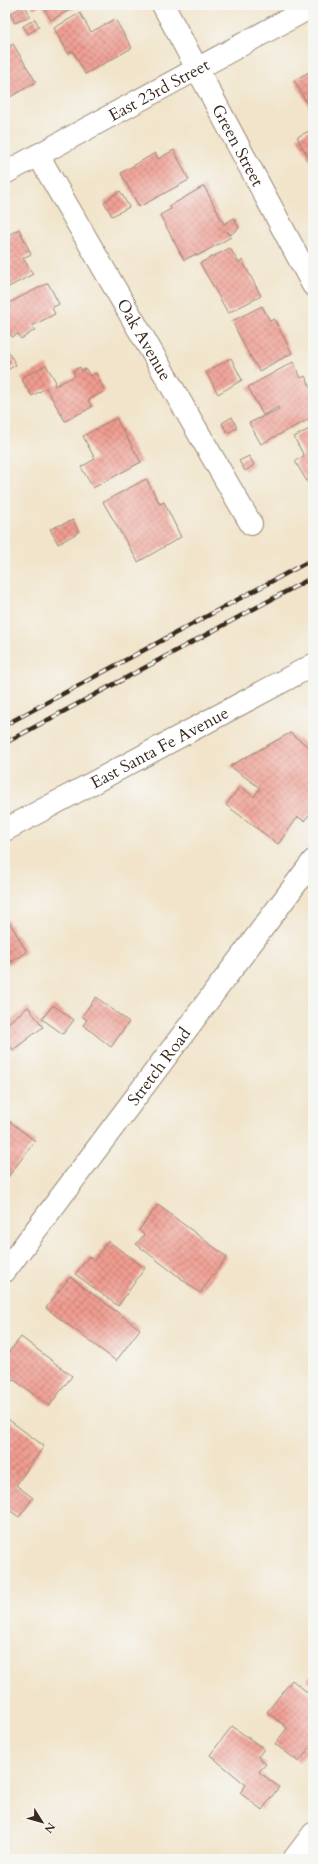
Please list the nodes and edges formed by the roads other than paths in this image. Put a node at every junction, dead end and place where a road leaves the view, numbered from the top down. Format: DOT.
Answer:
graph roads {
  1 [pos="163,5"];
  2 [pos="313,6"];
  3 [pos="196,69"];
  4 [pos="38,155"];
  5 [pos="5,173"];
  6 [pos="313,286"];
  7 [pos="252,524"];
  8 [pos="313,664"];
  9 [pos="5,830"];
  10 [pos="313,861"];
  11 [pos="5,1271"];
  12 [pos="313,1834"];
  13 [pos="294,1859"];
  1 -- 3 [label="street, Green Street"];
  2 -- 3 [label="street, East 23rd Street"];
  3 -- 4 [label="street, East 23rd Street"];
  3 -- 6 [label="street, Green Street"];
  4 -- 5 [label="street, East 23rd Street"];
  4 -- 7 [label="street, Oak Avenue"];
  8 -- 9 [label="street, East Santa Fe Avenue"];
  10 -- 11 [label="street, Stretch Road"];
  12 -- 13 [label="street"];
}
